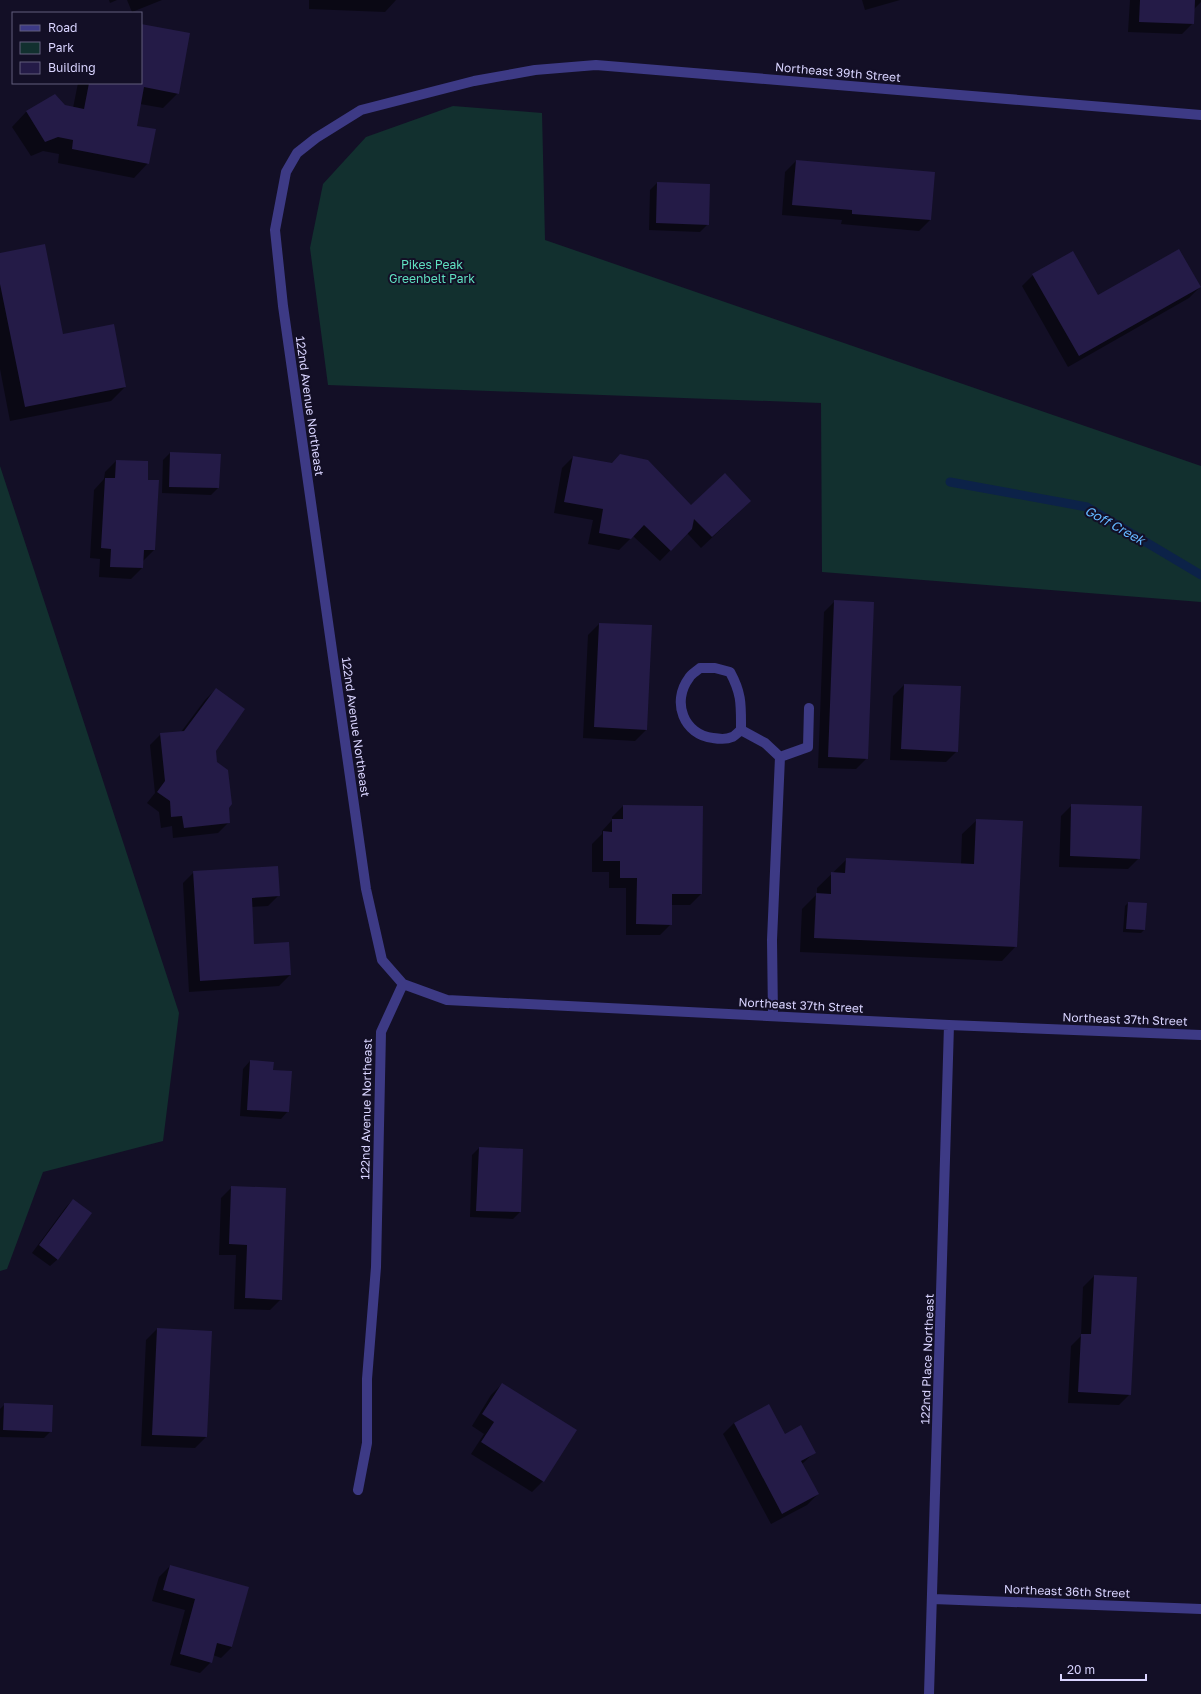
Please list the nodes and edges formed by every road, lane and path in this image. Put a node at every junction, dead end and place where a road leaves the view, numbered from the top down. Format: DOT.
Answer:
graph roads {
  1 [pos="474,81"];
  2 [pos="1201,115"];
  3 [pos="809,708"];
  4 [pos="741,730"];
  5 [pos="780,756"];
  6 [pos="402,984"];
  7 [pos="773,1016"];
  8 [pos="950,1025"];
  9 [pos="1201,1035"];
  10 [pos="358,1490"];
  11 [pos="933,1598"];
  12 [pos="1201,1609"];
  13 [pos="929,1694"];
  1 -- 2 [label="street, Northeast 39th Street"];
  1 -- 6 [label="street, 122nd Avenue Northeast"];
  3 -- 5 [label="street"];
  4 -- 4 [label="street"];
  4 -- 5 [label="street"];
  5 -- 7 [label="street"];
  6 -- 7 [label="street, Northeast 37th Street"];
  6 -- 10 [label="street, 122nd Avenue Northeast"];
  7 -- 8 [label="street, Northeast 37th Street"];
  8 -- 9 [label="street, Northeast 37th Street"];
  8 -- 11 [label="street, 122nd Place Northeast"];
  11 -- 12 [label="street, Northeast 36th Street"];
  11 -- 13 [label="street, 122nd Place Northeast"];
}
